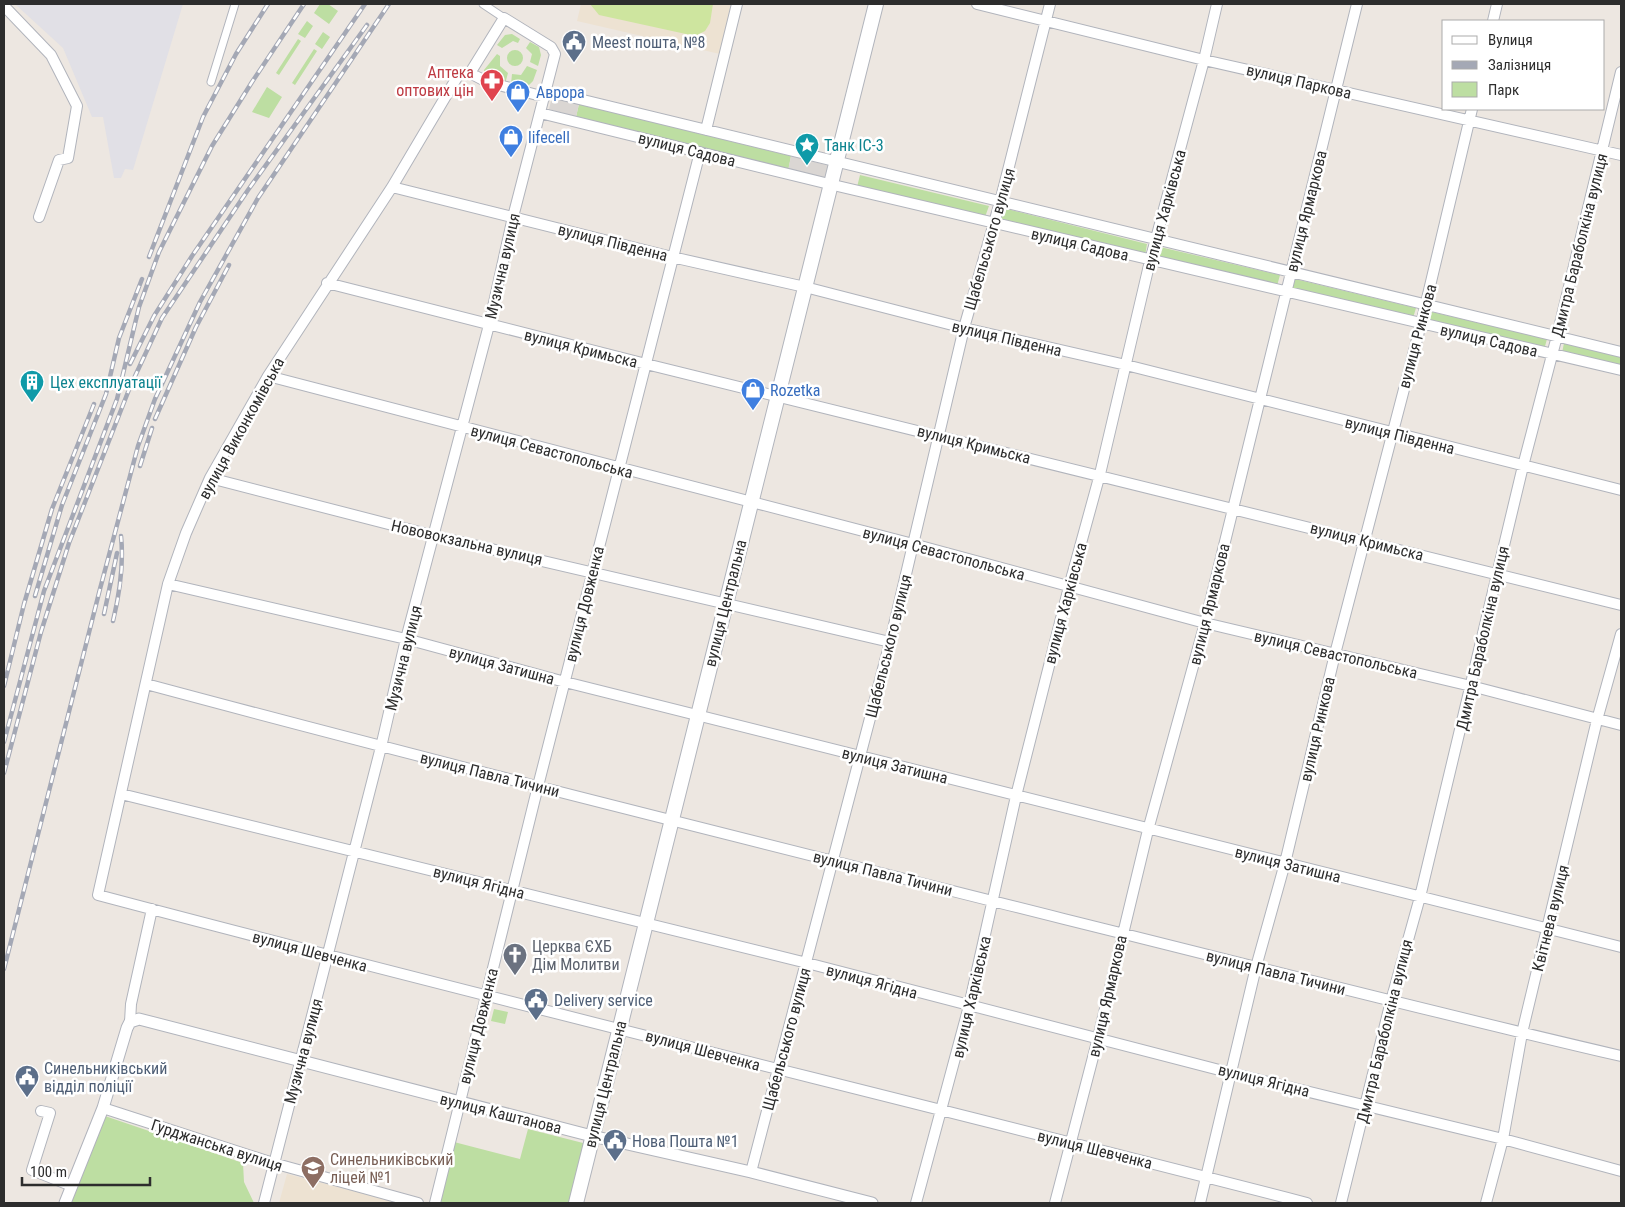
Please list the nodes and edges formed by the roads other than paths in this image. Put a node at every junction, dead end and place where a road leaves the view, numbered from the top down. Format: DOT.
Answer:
graph roads {
  1 [pos="235,4"];
  2 [pos="483,4"];
  3 [pos="737,4"];
  4 [pos="876,4"];
  5 [pos="977,4"];
  6 [pos="1050,4"];
  7 [pos="1217,4"];
  8 [pos="1357,4"];
  9 [pos="1497,4"];
  10 [pos="4,6"];
  11 [pos="504,18"];
  12 [pos="1493,20"];
  13 [pos="1046,22"];
  14 [pos="1204,60"];
  15 [pos="1621,72"];
  16 [pos="470,73"];
  17 [pos="211,82"];
  18 [pos="1336,90"];
  19 [pos="546,94"];
  20 [pos="1472,110"];
  21 [pos="540,113"];
  22 [pos="1470,121"];
  23 [pos="706,130"];
  24 [pos="1602,151"];
  25 [pos="700,152"];
  26 [pos="1621,156"];
  27 [pos="837,162"];
  28 [pos="829,184"];
  29 [pos="392,187"];
  30 [pos="1000,202"];
  31 [pos="40,217"];
  32 [pos="513,217"];
  33 [pos="995,224"];
  34 [pos="1155,240"];
  35 [pos="672,257"];
  36 [pos="1150,261"];
  37 [pos="1290,273"];
  38 [pos="327,283"];
  39 [pos="805,287"];
  40 [pos="1286,292"];
  41 [pos="1426,304"];
  42 [pos="1421,324"];
  43 [pos="489,325"];
  44 [pos="964,328"];
  45 [pos="1557,336"];
  46 [pos="1621,352"];
  47 [pos="1552,355"];
  48 [pos="646,364"];
  49 [pos="1126,365"];
  50 [pos="1621,370"];
  51 [pos="268,376"];
  52 [pos="778,395"];
  53 [pos="1260,399"];
  54 [pos="462,428"];
  55 [pos="1391,432"];
  56 [pos="939,435"];
  57 [pos="1523,466"];
  58 [pos="619,469"];
  59 [pos="1100,474"];
  60 [pos="210,478"];
  61 [pos="1621,490"];
  62 [pos="751,502"];
  63 [pos="1233,508"];
  64 [pos="435,536"];
  65 [pos="1364,540"];
  66 [pos="913,544"];
  67 [pos="593,572"];
  68 [pos="1497,574"];
  69 [pos="168,584"];
  70 [pos="1069,586"];
  71 [pos="725,603"];
  72 [pos="1621,605"];
  73 [pos="1204,624"];
  74 [pos="1621,634"];
  75 [pos="406,639"];
  76 [pos="890,642"];
  77 [pos="1335,654"];
  78 [pos="564,682"];
  79 [pos="146,684"];
  80 [pos="1471,686"];
  81 [pos="698,715"];
  82 [pos="1597,720"];
  83 [pos="1621,725"];
  84 [pos="381,747"];
  85 [pos="860,756"];
  86 [pos="538,786"];
  87 [pos="121,794"];
  88 [pos="1016,796"];
  89 [pos="672,820"];
  90 [pos="1148,830"];
  91 [pos="353,851"];
  92 [pos="832,861"];
  93 [pos="1285,863"];
  94 [pos="512,890"];
  95 [pos="98,895"];
  96 [pos="1420,897"];
  97 [pos="994,901"];
  98 [pos="152,909"];
  99 [pos="646,924"];
  100 [pos="1548,930"];
  101 [pos="1122,933"];
  102 [pos="1621,948"];
  103 [pos="327,957"];
  104 [pos="807,963"];
  105 [pos="1256,967"];
  106 [pos="485,996"];
  107 [pos="1391,1001"];
  108 [pos="969,1006"];
  109 [pos="129,1025"];
  110 [pos="619,1028"];
  111 [pos="1522,1033"];
  112 [pos="1098,1038"];
  113 [pos="1621,1056"];
  114 [pos="300,1062"];
  115 [pos="778,1070"];
  116 [pos="1231,1073"];
  117 [pos="460,1102"];
  118 [pos="1365,1105"];
  119 [pos="103,1108"];
  120 [pos="943,1109"];
  121 [pos="41,1112"];
  122 [pos="592,1136"];
  123 [pos="1503,1139"];
  124 [pos="1070,1143"];
  125 [pos="273,1163"];
  126 [pos="1621,1171"];
  127 [pos="751,1172"];
  128 [pos="1207,1177"];
  129 [pos="72,1186"];
  130 [pos="65,1203"];
  131 [pos="264,1203"];
  132 [pos="418,1203"];
  133 [pos="436,1203"];
  134 [pos="576,1203"];
  135 [pos="872,1203"];
  136 [pos="916,1203"];
  137 [pos="1055,1203"];
  138 [pos="1200,1203"];
  139 [pos="1307,1203"];
  140 [pos="1341,1203"];
  141 [pos="1486,1203"];
  1 -- 17 [label="street"];
  2 -- 11 [label="street"];
  3 -- 23 [label="street"];
  4 -- 27 [label="main road, вулиця Центральна"];
  5 -- 13 [label="street, вулиця Паркова"];
  6 -- 13 [label="street, Щабельського вулиця"];
  7 -- 14 [label="street, вулиця Харківська"];
  8 -- 18 [label="street, вулиця Ярмаркова"];
  9 -- 12 [label="street"];
  10 -- 31 [label="street"];
  11 -- 16 [label="street, вулиця Виконкомівська"];
  11 -- 19 [label="street, Музична вулиця"];
  13 -- 14 [label="street, вулиця Паркова"];
  13 -- 30 [label="street, Щабельського вулиця"];
  14 -- 18 [label="street, вулиця Паркова"];
  14 -- 34 [label="street, вулиця Харківська"];
  15 -- 24 [label="street, Дмитра Бараболкіна вулиця"];
  16 -- 19 [label="street, вулиця Садова"];
  16 -- 29 [label="street, вулиця Виконкомівська"];
  18 -- 22 [label="street, вулиця Паркова"];
  18 -- 37 [label="street, вулиця Ярмаркова"];
  19 -- 21 [label="street, Музична вулиця"];
  19 -- 23 [label="street, вулиця Садова"];
  20 -- 22 [label="street, вулиця Ринкова"];
  21 -- 25 [label="street, вулиця Садова"];
  21 -- 32 [label="street, Музична вулиця"];
  22 -- 24 [label="street, вулиця Паркова"];
  22 -- 41 [label="street, вулиця Ринкова"];
  23 -- 27 [label="street, вулиця Садова"];
  24 -- 26 [label="street, вулиця Паркова"];
  24 -- 45 [label="street, Дмитра Бараболкіна вулиця"];
  25 -- 28 [label="street, вулиця Садова"];
  25 -- 35 [label="street, вулиця Довженка"];
  27 -- 28 [label="main road, вулиця Центральна"];
  27 -- 30 [label="street, вулиця Садова"];
  28 -- 33 [label="street, вулиця Садова"];
  28 -- 39 [label="main road, вулиця Центральна"];
  29 -- 32 [label="street, вулиця Південна"];
  29 -- 38 [label="street, вулиця Виконкомівська"];
  30 -- 33 [label="street, Щабельського вулиця"];
  30 -- 34 [label="street, вулиця Садова"];
  32 -- 35 [label="street, вулиця Південна"];
  32 -- 43 [label="street, Музична вулиця"];
  33 -- 36 [label="street, вулиця Садова"];
  33 -- 44 [label="street, Щабельського вулиця"];
  34 -- 36 [label="street, вулиця Харківська"];
  34 -- 37 [label="street, вулиця Садова"];
  35 -- 39 [label="street, вулиця Південна"];
  35 -- 48 [label="street, вулиця Довженка"];
  36 -- 40 [label="street, вулиця Садова"];
  36 -- 49 [label="street, вулиця Харківська"];
  37 -- 40 [label="street, вулиця Ярмаркова"];
  37 -- 41 [label="street, вулиця Садова"];
  38 -- 43 [label="street, вулиця Кримьска"];
  38 -- 51 [label="street, вулиця Виконкомівська"];
  39 -- 44 [label="street, вулиця Південна"];
  39 -- 52 [label="main road, вулиця Центральна"];
  40 -- 42 [label="street, вулиця Садова"];
  40 -- 53 [label="street, вулиця Ярмаркова"];
  41 -- 42 [label="street, вулиця Ринкова"];
  41 -- 45 [label="street, вулиця Садова"];
  42 -- 47 [label="street, вулиця Садова"];
  42 -- 55 [label="street, вулиця Ринкова"];
  43 -- 48 [label="street, вулиця Кримьска"];
  43 -- 54 [label="street, Музична вулиця"];
  44 -- 49 [label="street, вулиця Південна"];
  44 -- 56 [label="street, Щабельського вулиця"];
  45 -- 46 [label="street, вулиця Садова"];
  45 -- 47 [label="street, Дмитра Бараболкіна вулиця"];
  47 -- 50 [label="street, вулиця Садова"];
  47 -- 57 [label="street, Дмитра Бараболкіна вулиця"];
  48 -- 52 [label="street, вулиця Кримьска"];
  48 -- 58 [label="street, вулиця Довженка"];
  49 -- 53 [label="street, вулиця Південна"];
  49 -- 59 [label="street, вулиця Харківська"];
  51 -- 54 [label="street, вулиця Севастопольська"];
  51 -- 60 [label="street, вулиця Виконкомівська"];
  52 -- 56 [label="street, вулиця Кримьска"];
  52 -- 62 [label="main road, вулиця Центральна"];
  53 -- 55 [label="street, вулиця Південна"];
  53 -- 63 [label="street, вулиця Ярмаркова"];
  54 -- 58 [label="street, вулиця Севастопольська"];
  54 -- 64 [label="street, Музична вулиця"];
  55 -- 57 [label="street, вулиця Південна"];
  55 -- 65 [label="street, вулиця Ринкова"];
  56 -- 59 [label="street, вулиця Кримьска"];
  56 -- 66 [label="street, Щабельського вулиця"];
  57 -- 61 [label="street, вулиця Південна"];
  57 -- 68 [label="street, Дмитра Бараболкіна вулиця"];
  58 -- 62 [label="street, вулиця Севастопольська"];
  58 -- 67 [label="street, вулиця Довженка"];
  59 -- 63 [label="street, вулиця Кримьска"];
  59 -- 70 [label="street, вулиця Харківська"];
  60 -- 64 [label="street, Нововокзальна вулиця"];
  60 -- 69 [label="street, вулиця Виконкомівська"];
  62 -- 66 [label="street, вулиця Севастопольська"];
  62 -- 71 [label="main road, вулиця Центральна"];
  63 -- 65 [label="street, вулиця Кримьска"];
  63 -- 73 [label="street, вулиця Ярмаркова"];
  64 -- 67 [label="street, Нововокзальна вулиця"];
  64 -- 75 [label="street, Музична вулиця"];
  65 -- 68 [label="street, вулиця Кримьска"];
  65 -- 77 [label="street, вулиця Ринкова"];
  66 -- 70 [label="street, вулиця Севастопольська"];
  66 -- 76 [label="street, Щабельського вулиця"];
  67 -- 71 [label="street, Нововокзальна вулиця"];
  67 -- 78 [label="street, вулиця Довженка"];
  68 -- 72 [label="street, вулиця Кримьска"];
  68 -- 80 [label="street, Дмитра Бараболкіна вулиця"];
  69 -- 75 [label="street, вулиця Затишна"];
  69 -- 79 [label="street, вулиця Виконкомівська"];
  70 -- 73 [label="street, вулиця Севастопольська"];
  70 -- 88 [label="street, вулиця Харківська"];
  71 -- 76 [label="street, Нововокзальна вулиця"];
  71 -- 81 [label="main road, вулиця Центральна"];
  73 -- 77 [label="street, вулиця Севастопольська"];
  73 -- 90 [label="street, вулиця Ярмаркова"];
  74 -- 82 [label="street, Квітнева вулиця"];
  75 -- 78 [label="street, вулиця Затишна"];
  75 -- 84 [label="street, Музична вулиця"];
  76 -- 85 [label="street, Щабельського вулиця"];
  77 -- 80 [label="street, вулиця Севастопольська"];
  77 -- 93 [label="street, вулиця Ринкова"];
  78 -- 81 [label="street, вулиця Затишна"];
  78 -- 86 [label="street, вулиця Довженка"];
  79 -- 84 [label="street, вулиця Павла Тичини"];
  79 -- 87 [label="street, вулиця Виконкомівська"];
  80 -- 82 [label="street, вулиця Севастопольська"];
  80 -- 96 [label="street, Дмитра Бараболкіна вулиця"];
  81 -- 85 [label="street, вулиця Затишна"];
  81 -- 89 [label="main road, вулиця Центральна"];
  82 -- 83 [label="street, вулиця Севастопольська"];
  82 -- 100 [label="street, Квітнева вулиця"];
  84 -- 86 [label="street, вулиця Павла Тичини"];
  84 -- 91 [label="street, Музична вулиця"];
  85 -- 88 [label="street, вулиця Затишна"];
  85 -- 92 [label="street, Щабельського вулиця"];
  86 -- 89 [label="street, вулиця Павла Тичини"];
  86 -- 94 [label="street, вулиця Довженка"];
  87 -- 91 [label="street, вулиця Ягідна"];
  87 -- 95 [label="street, вулиця Виконкомівська"];
  88 -- 90 [label="street, вулиця Затишна"];
  88 -- 97 [label="street, вулиця Харківська"];
  89 -- 92 [label="street, вулиця Павла Тичини"];
  89 -- 99 [label="main road, вулиця Центральна"];
  90 -- 93 [label="street, вулиця Затишна"];
  90 -- 101 [label="street, вулиця Ярмаркова"];
  91 -- 94 [label="street, вулиця Ягідна"];
  91 -- 103 [label="street, Музична вулиця"];
  92 -- 97 [label="street, вулиця Павла Тичини"];
  92 -- 104 [label="street, Щабельського вулиця"];
  93 -- 96 [label="street, вулиця Затишна"];
  93 -- 105 [label="street, вулиця Ринкова"];
  94 -- 99 [label="street, вулиця Ягідна"];
  94 -- 106 [label="street, вулиця Довженка"];
  95 -- 98 [label="street, вулиця Шевченка"];
  96 -- 100 [label="street, вулиця Затишна"];
  96 -- 107 [label="street, Дмитра Бараболкіна вулиця"];
  97 -- 101 [label="street, вулиця Павла Тичини"];
  97 -- 108 [label="street, вулиця Харківська"];
  98 -- 103 [label="street, вулиця Шевченка"];
  98 -- 109 [label="street"];
  99 -- 104 [label="street, вулиця Ягідна"];
  99 -- 110 [label="main road, вулиця Центральна"];
  100 -- 102 [label="street, вулиця Затишна"];
  100 -- 111 [label="street, Квітнева вулиця"];
  101 -- 105 [label="street, вулиця Павла Тичини"];
  101 -- 112 [label="street, вулиця Ярмаркова"];
  103 -- 106 [label="street, вулиця Шевченка"];
  103 -- 114 [label="street, Музична вулиця"];
  104 -- 108 [label="street, вулиця Ягідна"];
  104 -- 115 [label="street, Щабельського вулиця"];
  105 -- 107 [label="street, вулиця Павла Тичини"];
  105 -- 116 [label="street, вулиця Ринкова"];
  106 -- 110 [label="street, вулиця Шевченка"];
  106 -- 117 [label="street, вулиця Довженка"];
  107 -- 111 [label="street, вулиця Павла Тичини"];
  107 -- 118 [label="street, Дмитра Бараболкіна вулиця"];
  108 -- 112 [label="street, вулиця Ягідна"];
  108 -- 120 [label="street, вулиця Харківська"];
  109 -- 114 [label="street, вулиця Каштанова"];
  109 -- 119 [label="street"];
  110 -- 115 [label="street, вулиця Шевченка"];
  110 -- 122 [label="main road, вулиця Центральна"];
  111 -- 113 [label="street, вулиця Павла Тичини"];
  111 -- 123 [label="street, Квітнева вулиця"];
  112 -- 116 [label="street, вулиця Ягідна"];
  112 -- 124 [label="street, вулиця Ярмаркова"];
  114 -- 117 [label="street, вулиця Каштанова"];
  114 -- 125 [label="street, Музична вулиця"];
  115 -- 120 [label="street, вулиця Шевченка"];
  115 -- 127 [label="street, Щабельського вулиця"];
  116 -- 118 [label="street, вулиця Ягідна"];
  116 -- 128 [label="street, вулиця Ринкова"];
  117 -- 122 [label="street, вулиця Каштанова"];
  117 -- 133 [label="street, вулиця Довженка"];
  118 -- 123 [label="street, вулиця Ягідна"];
  118 -- 140 [label="street, Дмитра Бараболкіна вулиця"];
  119 -- 125 [label="street, Гурджанська вулиця"];
  119 -- 129 [label="street"];
  120 -- 124 [label="street, вулиця Шевченка"];
  120 -- 136 [label="street, вулиця Харківська"];
  121 -- 129 [label="street"];
  122 -- 127 [label="street, вулиця Каштанова"];
  122 -- 134 [label="main road, вулиця Центральна"];
  123 -- 126 [label="street, вулиця Ягідна"];
  123 -- 141 [label="street, Квітнева вулиця"];
  124 -- 128 [label="street, вулиця Шевченка"];
  124 -- 137 [label="street, вулиця Ярмаркова"];
  125 -- 131 [label="street, Музична вулиця"];
  125 -- 132 [label="street, Гурджанська вулиця"];
  127 -- 135 [label="street, вулиця Каштанова"];
  128 -- 138 [label="street, вулиця Ринкова"];
  128 -- 139 [label="street, вулиця Шевченка"];
  129 -- 130 [label="street"];
}
